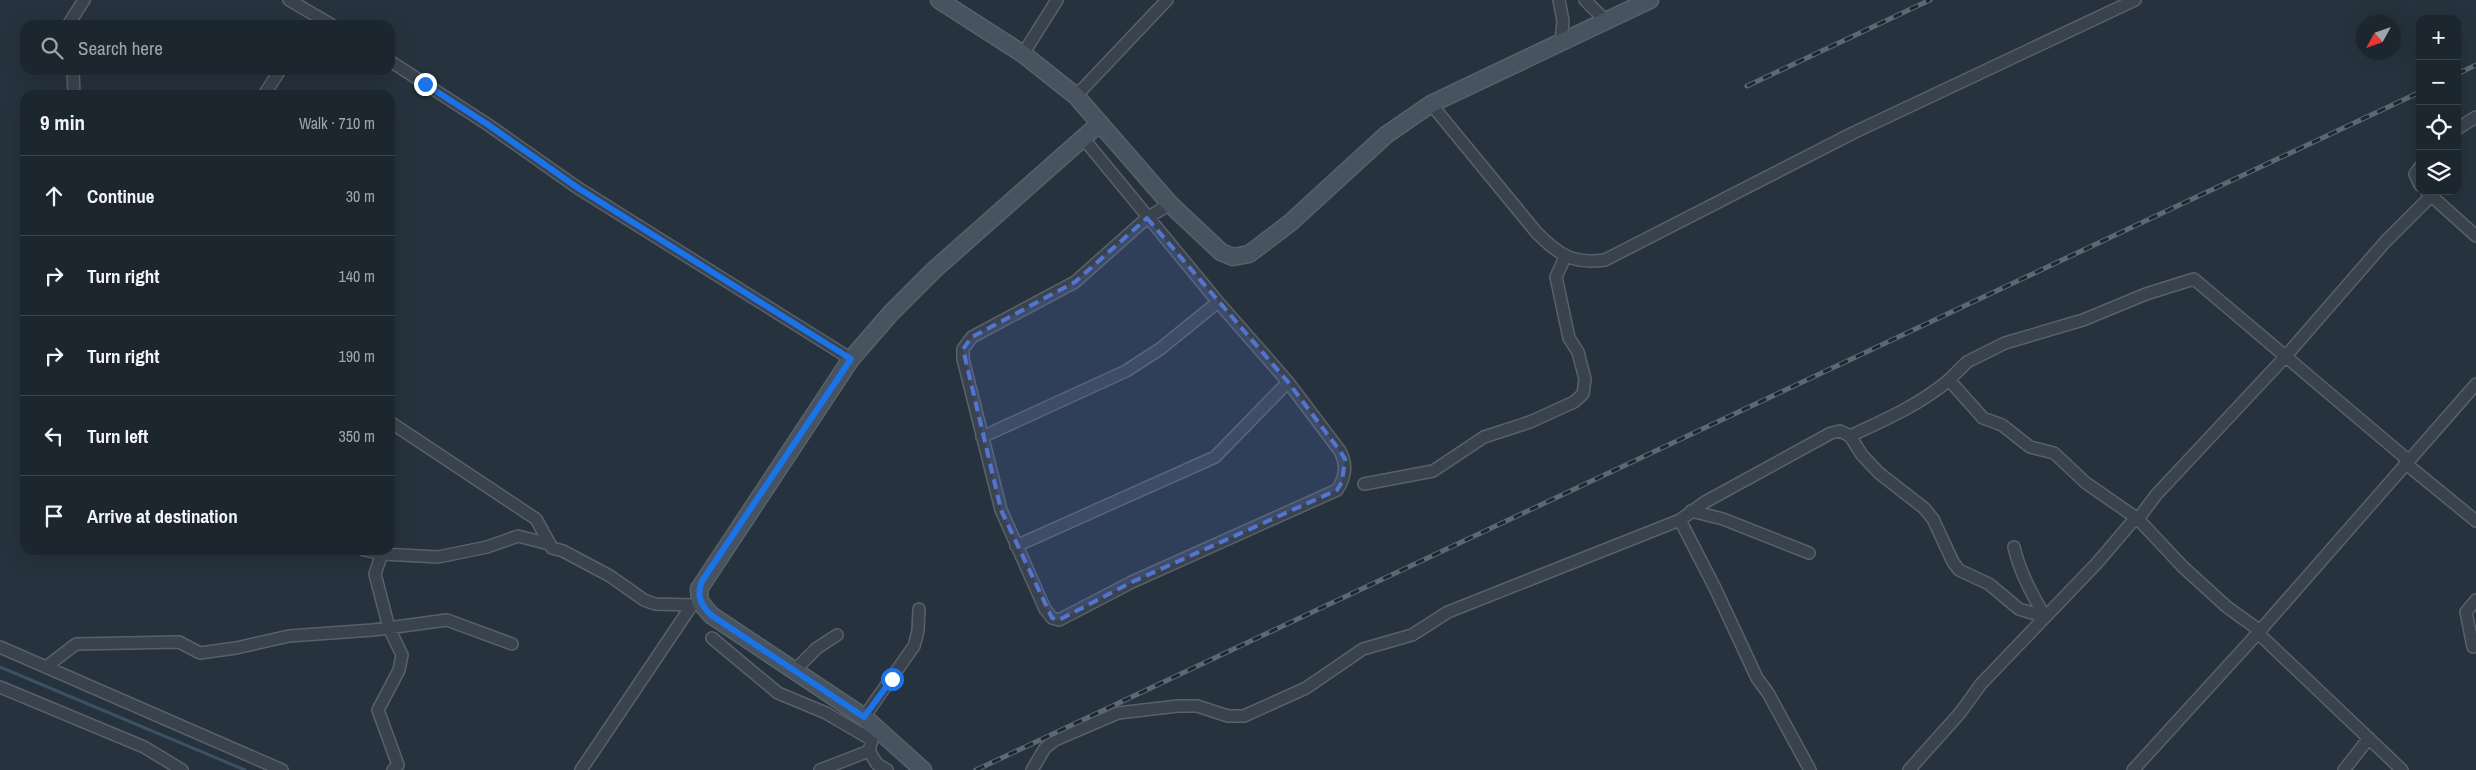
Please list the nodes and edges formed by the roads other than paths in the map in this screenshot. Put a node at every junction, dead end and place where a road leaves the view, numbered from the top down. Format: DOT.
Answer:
graph roads {
  1 [pos="84,0"];
  2 [pos="289,0"];
  3 [pos="1057,0"];
  4 [pos="1167,0"];
  5 [pos="1559,0"];
  6 [pos="1585,0"];
  7 [pos="1650,0"];
  8 [pos="2135,0"];
  9 [pos="947,2"];
  10 [pos="71,20"];
  11 [pos="313,20"];
  12 [pos="1606,21"];
  13 [pos="1561,42"];
  14 [pos="1023,54"];
  15 [pos="395,64"];
  16 [pos="73,75"];
  17 [pos="277,75"];
  18 [pos="74,90"];
  19 [pos="267,90"];
  20 [pos="1076,96"];
  21 [pos="1431,104"];
  22 [pos="2476,116"];
  23 [pos="1100,123"];
  24 [pos="2461,126"];
  25 [pos="1083,138"];
  26 [pos="2427,195"];
  27 [pos="2429,195"];
  28 [pos="1170,204"];
  29 [pos="1147,218"];
  30 [pos="2476,236"];
  31 [pos="1565,257"];
  32 [pos="1218,302"];
  33 [pos="2286,356"];
  34 [pos="851,359"];
  35 [pos="1949,380"];
  36 [pos="1288,382"];
  37 [pos="2476,384"];
  38 [pos="395,425"];
  39 [pos="1850,436"];
  40 [pos="982,437"];
  41 [pos="2407,461"];
  42 [pos="1364,484"];
  43 [pos="1691,511"];
  44 [pos="2138,519"];
  45 [pos="1680,520"];
  46 [pos="2476,521"];
  47 [pos="549,544"];
  48 [pos="1016,546"];
  49 [pos="2014,548"];
  50 [pos="395,553"];
  51 [pos="1810,554"];
  52 [pos="382,555"];
  53 [pos="2476,600"];
  54 [pos="696,604"];
  55 [pos="919,609"];
  56 [pos="2045,616"];
  57 [pos="389,628"];
  58 [pos="2258,632"];
  59 [pos="837,635"];
  60 [pos="712,638"];
  61 [pos="512,644"];
  62 [pos="0,647"];
  63 [pos="2473,647"];
  64 [pos="46,667"];
  65 [pos="795,670"];
  66 [pos="0,687"];
  67 [pos="864,717"];
  68 [pos="2369,738"];
  69 [pos="869,751"];
  70 [pos="182,770"];
  71 [pos="282,770"];
  72 [pos="393,770"];
  73 [pos="581,770"];
  74 [pos="820,770"];
  75 [pos="887,770"];
  76 [pos="923,770"];
  77 [pos="1032,770"];
  78 [pos="1810,770"];
  79 [pos="1909,770"];
  80 [pos="2133,770"];
  81 [pos="2344,770"];
  82 [pos="2402,770"];
  1 -- 10 [label="street"];
  2 -- 11 [label="street"];
  3 -- 14 [label="street"];
  4 -- 20 [label="street"];
  5 -- 13 [label="street"];
  6 -- 12 [label="street"];
  7 -- 12 [label="street"];
  8 -- 31 [label="street"];
  9 -- 14 [label="street"];
  12 -- 13 [label="street"];
  13 -- 21 [label="street"];
  14 -- 20 [label="street"];
  15 -- 34 [label="street"];
  16 -- 18 [label="street"];
  17 -- 19 [label="street"];
  20 -- 23 [label="street"];
  21 -- 28 [label="street"];
  21 -- 31 [label="street"];
  22 -- 24 [label="street"];
  23 -- 25 [label="street"];
  23 -- 28 [label="street"];
  25 -- 29 [label="street"];
  25 -- 34 [label="street"];
  26 -- 33 [label="street"];
  27 -- 30 [label="street"];
  28 -- 29 [label="street"];
  29 -- 32 [label="street"];
  29 -- 40 [label="street"];
  31 -- 42 [label="street"];
  32 -- 36 [label="street"];
  32 -- 40 [label="street"];
  33 -- 35 [label="street"];
  33 -- 41 [label="street"];
  33 -- 44 [label="street"];
  34 -- 54 [label="street"];
  35 -- 39 [label="street"];
  35 -- 44 [label="street"];
  36 -- 48 [label="street"];
  36 -- 48 [label="street"];
  37 -- 41 [label="street"];
  38 -- 47 [label="street"];
  39 -- 43 [label="street"];
  39 -- 56 [label="street"];
  40 -- 48 [label="street"];
  41 -- 46 [label="street"];
  41 -- 58 [label="street"];
  43 -- 45 [label="street"];
  43 -- 51 [label="street"];
  44 -- 56 [label="street"];
  44 -- 58 [label="street"];
  45 -- 77 [label="street"];
  45 -- 78 [label="street"];
  47 -- 50 [label="street"];
  47 -- 54 [label="street"];
  49 -- 56 [label="street"];
  52 -- 57 [label="street"];
  53 -- 63 [label="street"];
  54 -- 65 [label="street"];
  54 -- 73 [label="street"];
  55 -- 67 [label="street"];
  56 -- 79 [label="street"];
  57 -- 61 [label="street"];
  57 -- 64 [label="street"];
  57 -- 72 [label="street"];
  58 -- 68 [label="street"];
  58 -- 80 [label="street"];
  59 -- 65 [label="street"];
  60 -- 69 [label="street"];
  62 -- 64 [label="street"];
  64 -- 71 [label="street"];
  65 -- 67 [label="street"];
  66 -- 70 [label="street"];
  67 -- 76 [label="street"];
  68 -- 81 [label="street"];
  68 -- 82 [label="street"];
  69 -- 74 [label="street"];
  69 -- 75 [label="street"];
}
